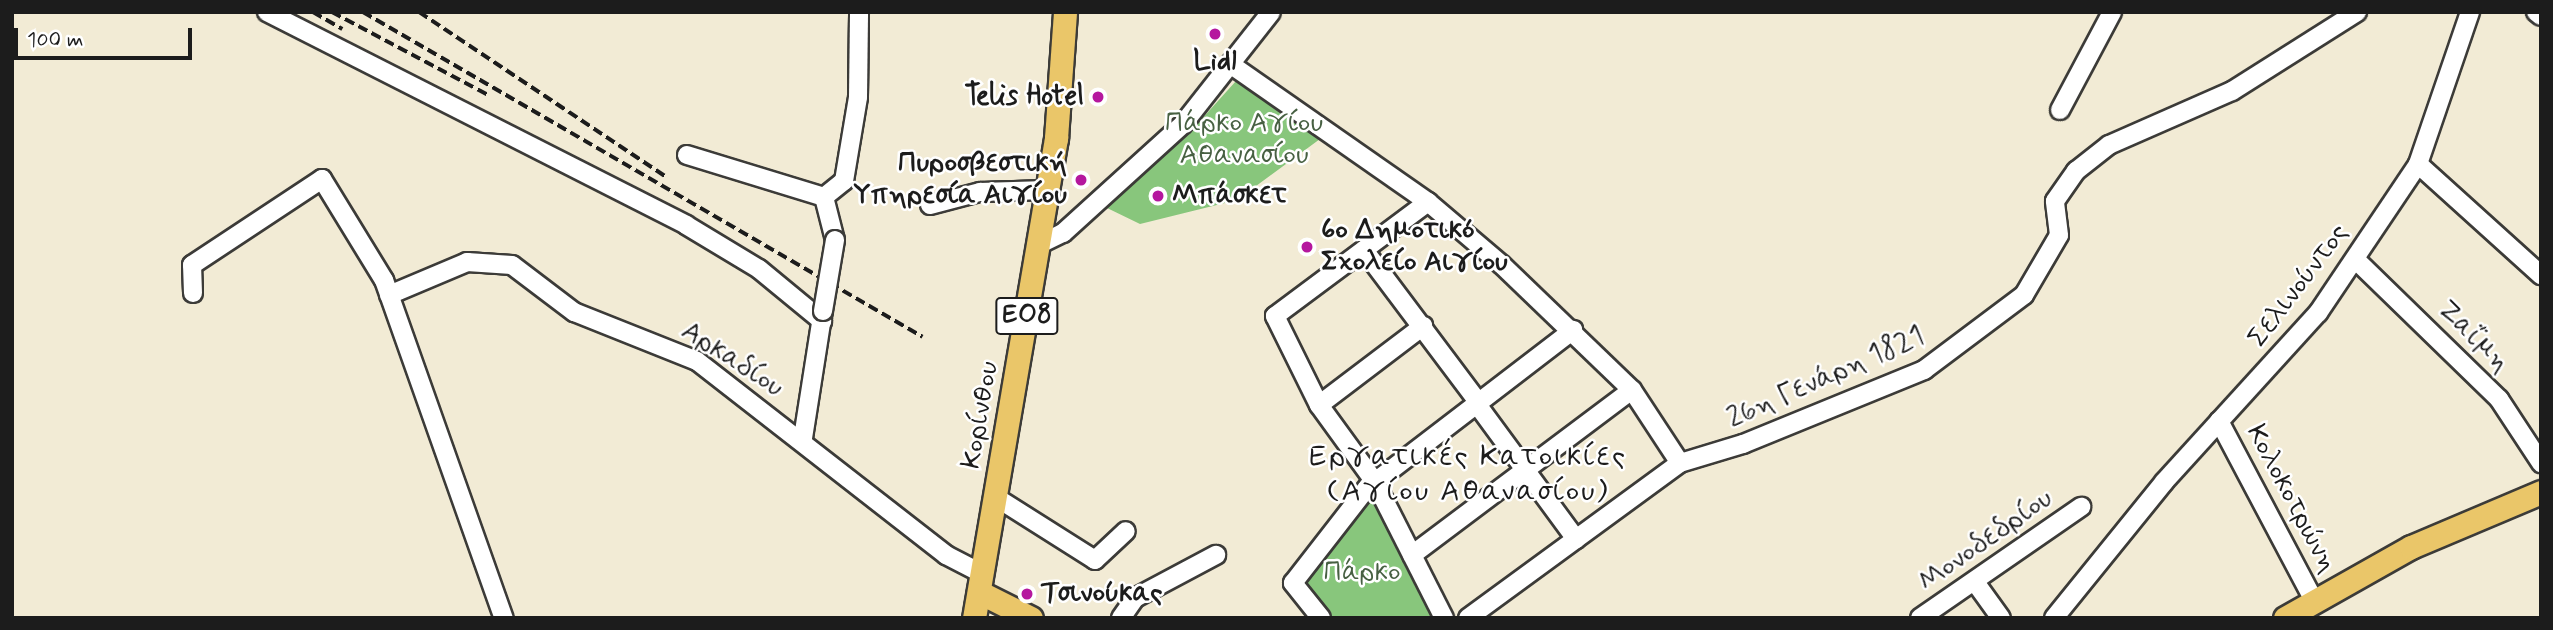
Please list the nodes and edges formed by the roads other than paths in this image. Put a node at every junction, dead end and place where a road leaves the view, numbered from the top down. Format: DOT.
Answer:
graph roads {
  1 [pos="267,12"];
  2 [pos="859,12"];
  3 [pos="1065,12"];
  4 [pos="1270,12"];
  5 [pos="2112,12"];
  6 [pos="2357,12"];
  7 [pos="2470,12"];
  8 [pos="2536,12"];
  9 [pos="2541,16"];
  10 [pos="1233,66"];
  11 [pos="2060,110"];
  12 [pos="687,155"];
  13 [pos="2418,164"];
  14 [pos="1047,190"];
  15 [pos="824,197"];
  16 [pos="1428,202"];
  17 [pos="930,205"];
  18 [pos="1038,246"];
  19 [pos="1364,250"];
  20 [pos="2355,259"];
  21 [pos="2541,275"];
  22 [pos="192,293"];
  23 [pos="388,296"];
  24 [pos="822,316"];
  25 [pos="1423,326"];
  26 [pos="1573,330"];
  27 [pos="1632,390"];
  28 [pos="1477,402"];
  29 [pos="1320,405"];
  30 [pos="2219,421"];
  31 [pos="803,438"];
  32 [pos="1680,463"];
  33 [pos="2541,463"];
  34 [pos="1525,470"];
  35 [pos="1374,480"];
  36 [pos="2541,492"];
  37 [pos="997,498"];
  38 [pos="2081,507"];
  39 [pos="1126,531"];
  40 [pos="1576,539"];
  41 [pos="1216,555"];
  42 [pos="1412,555"];
  43 [pos="1975,582"];
  44 [pos="981,583"];
  45 [pos="2315,602"];
  46 [pos="504,618"];
  47 [pos="974,618"];
  48 [pos="1031,618"];
  49 [pos="1121,618"];
  50 [pos="1321,618"];
  51 [pos="1444,618"];
  52 [pos="1468,618"];
  53 [pos="1920,618"];
  54 [pos="2001,618"];
  55 [pos="2054,618"];
  56 [pos="2285,618"];
  1 -- 24 [label="street"];
  2 -- 15 [label="street"];
  3 -- 14 [label="main road, Κορίνθου / ΕΟ8"];
  4 -- 10 [label="street"];
  5 -- 11 [label="street"];
  6 -- 32 [label="street, 26η Γενάρη 1821"];
  7 -- 13 [label="street, Σελινούντος"];
  8 -- 9 [label="street"];
  10 -- 16 [label="street"];
  10 -- 18 [label="street"];
  12 -- 15 [label="street"];
  13 -- 20 [label="street, Σελινούντος"];
  13 -- 21 [label="street"];
  14 -- 17 [label="street"];
  14 -- 18 [label="main road, Κορίνθου / ΕΟ8"];
  15 -- 24 [label="street, bridge"];
  16 -- 19 [label="street"];
  16 -- 26 [label="street"];
  18 -- 37 [label="main road, Κορίνθου / ΕΟ8"];
  19 -- 25 [label="street"];
  19 -- 29 [label="street"];
  20 -- 30 [label="street, Σελινούντος"];
  20 -- 33 [label="street, Ζαΐμη"];
  22 -- 23 [label="street"];
  23 -- 31 [label="street, Αρκαδίου"];
  23 -- 46 [label="street"];
  24 -- 31 [label="street"];
  25 -- 28 [label="street"];
  25 -- 29 [label="street"];
  26 -- 27 [label="street"];
  26 -- 28 [label="street"];
  27 -- 32 [label="street"];
  27 -- 34 [label="street"];
  28 -- 34 [label="street"];
  28 -- 35 [label="street"];
  29 -- 35 [label="street"];
  30 -- 45 [label="street, Κολοκοτρώνη"];
  30 -- 55 [label="street, Σελινούντος"];
  31 -- 44 [label="street, Αρκαδίου"];
  32 -- 40 [label="street, 26η Γενάρη 1821"];
  34 -- 40 [label="street"];
  34 -- 42 [label="street"];
  35 -- 42 [label="street"];
  35 -- 50 [label="street"];
  36 -- 45 [label="main road"];
  37 -- 39 [label="street"];
  37 -- 44 [label="main road, Κορίνθου / ΕΟ8"];
  38 -- 43 [label="street, Μονοδεδρίου"];
  40 -- 52 [label="street, 26η Γενάρη 1821"];
  41 -- 49 [label="street"];
  42 -- 51 [label="street"];
  43 -- 53 [label="street, Μονοδεδρίου"];
  43 -- 54 [label="street"];
  44 -- 47 [label="main road, Κορίνθου / ΕΟ8"];
  44 -- 48 [label="main road"];
  45 -- 56 [label="main road"];
}
